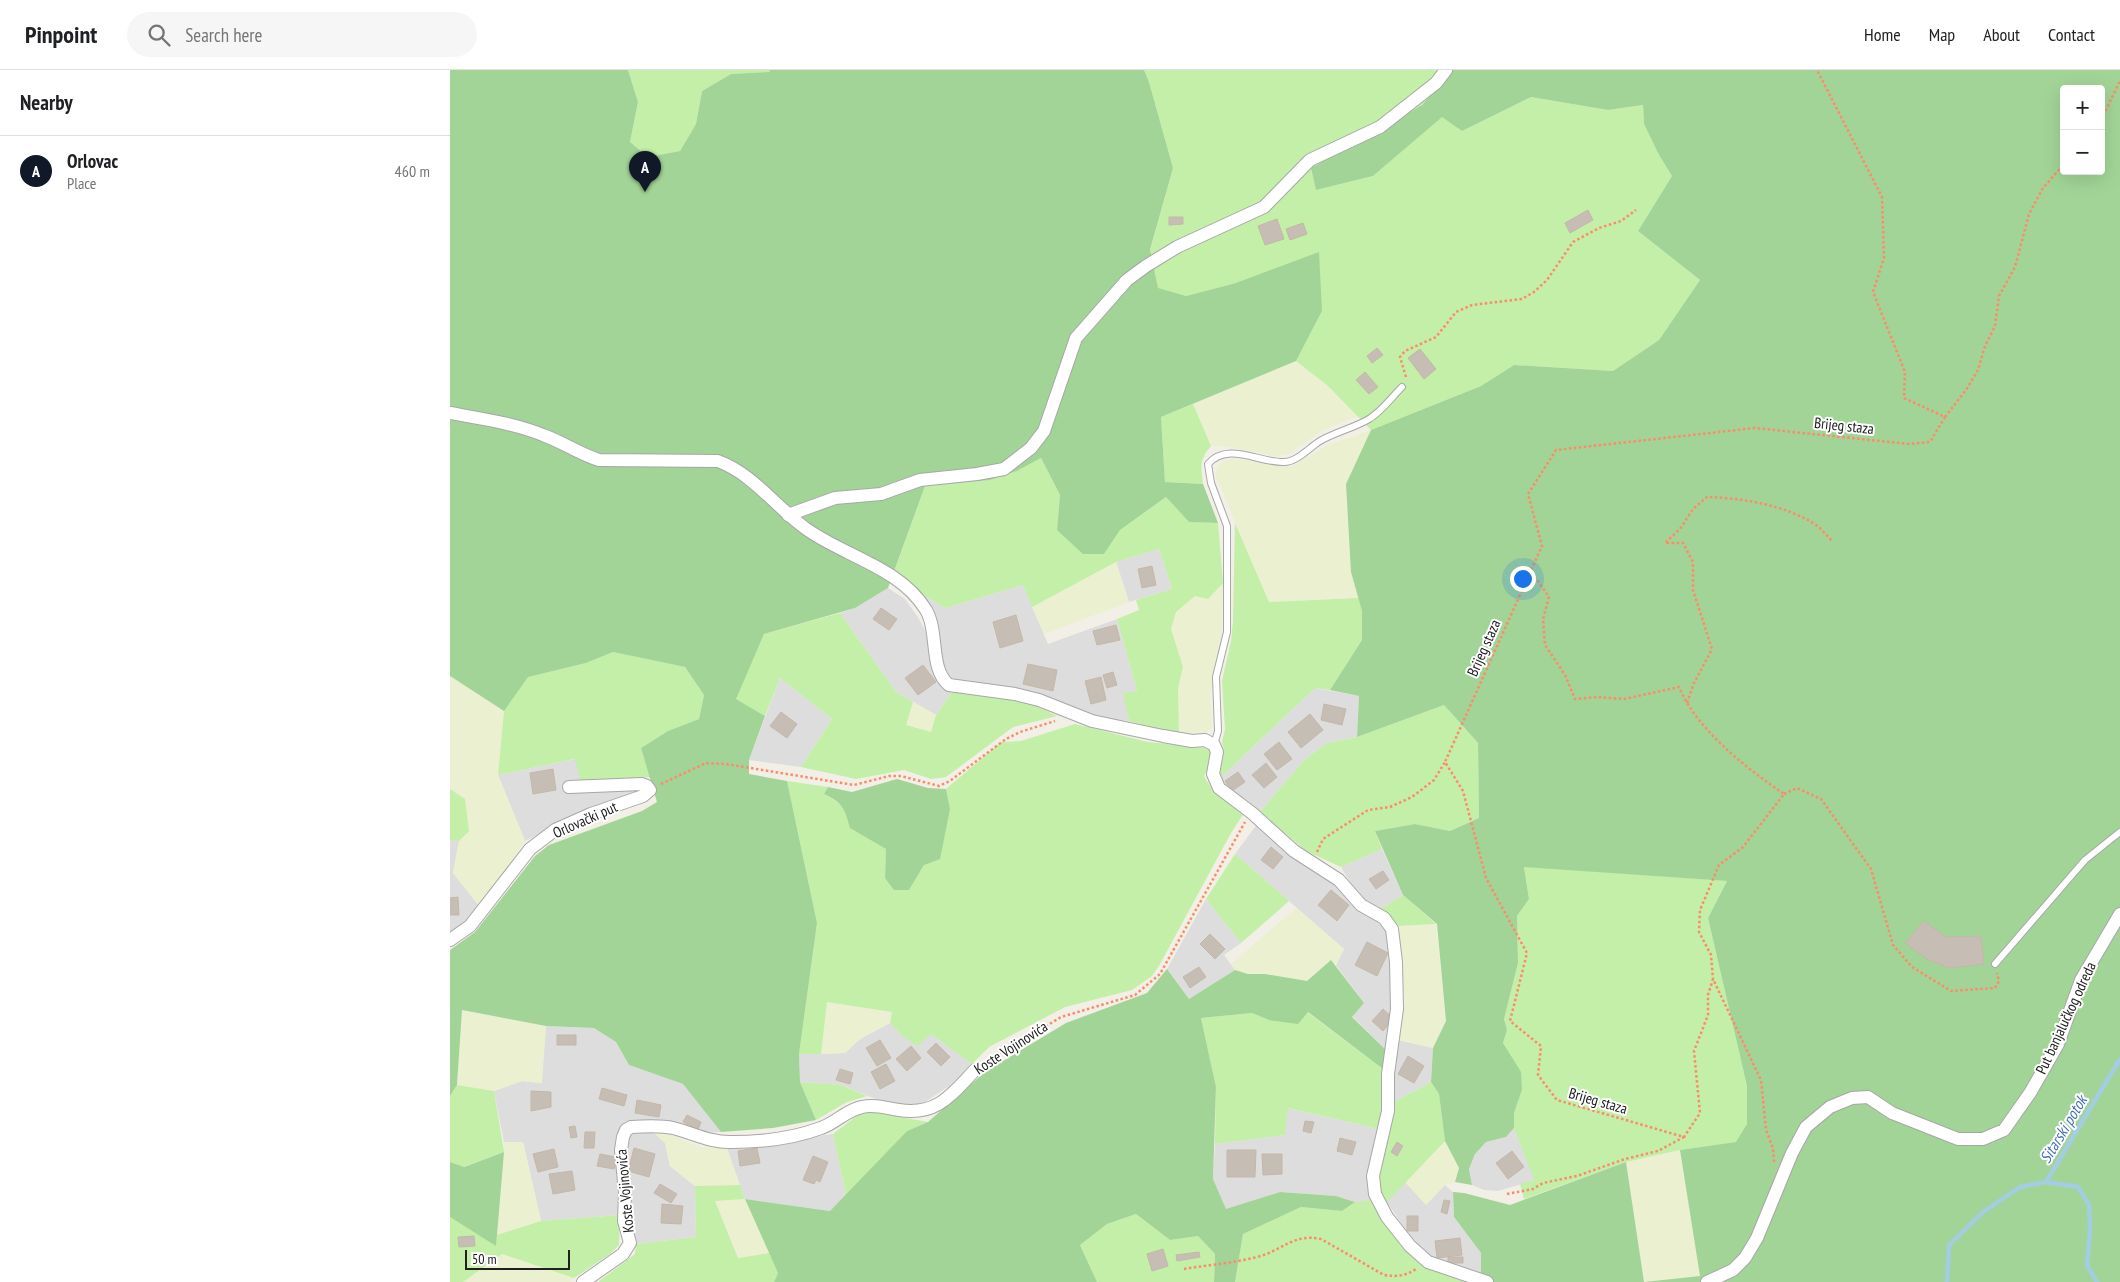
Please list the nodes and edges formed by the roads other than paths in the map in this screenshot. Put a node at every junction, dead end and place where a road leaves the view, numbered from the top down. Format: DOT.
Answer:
graph roads {
  1 [pos="1446,70"];
  2 [pos="1402,387"];
  3 [pos="450,413"];
  4 [pos="788,515"];
  5 [pos="1214,745"];
  6 [pos="569,787"];
  7 [pos="2120,832"];
  8 [pos="2120,914"];
  9 [pos="450,940"];
  10 [pos="1995,964"];
  11 [pos="975,1070"];
  12 [pos="583,1282"];
  13 [pos="1487,1282"];
  14 [pos="1708,1282"];
  1 -- 4 [label="street"];
  2 -- 5 [label="lane"];
  3 -- 4 [label="street"];
  4 -- 5 [label="street"];
  5 -- 13 [label="street"];
  6 -- 9 [label="street, Orlovački put"];
  7 -- 10 [label="lane"];
  8 -- 14 [label="street, Put banjalučkog odreda"];
  11 -- 12 [label="street, Koste Vojinovića"];
}
